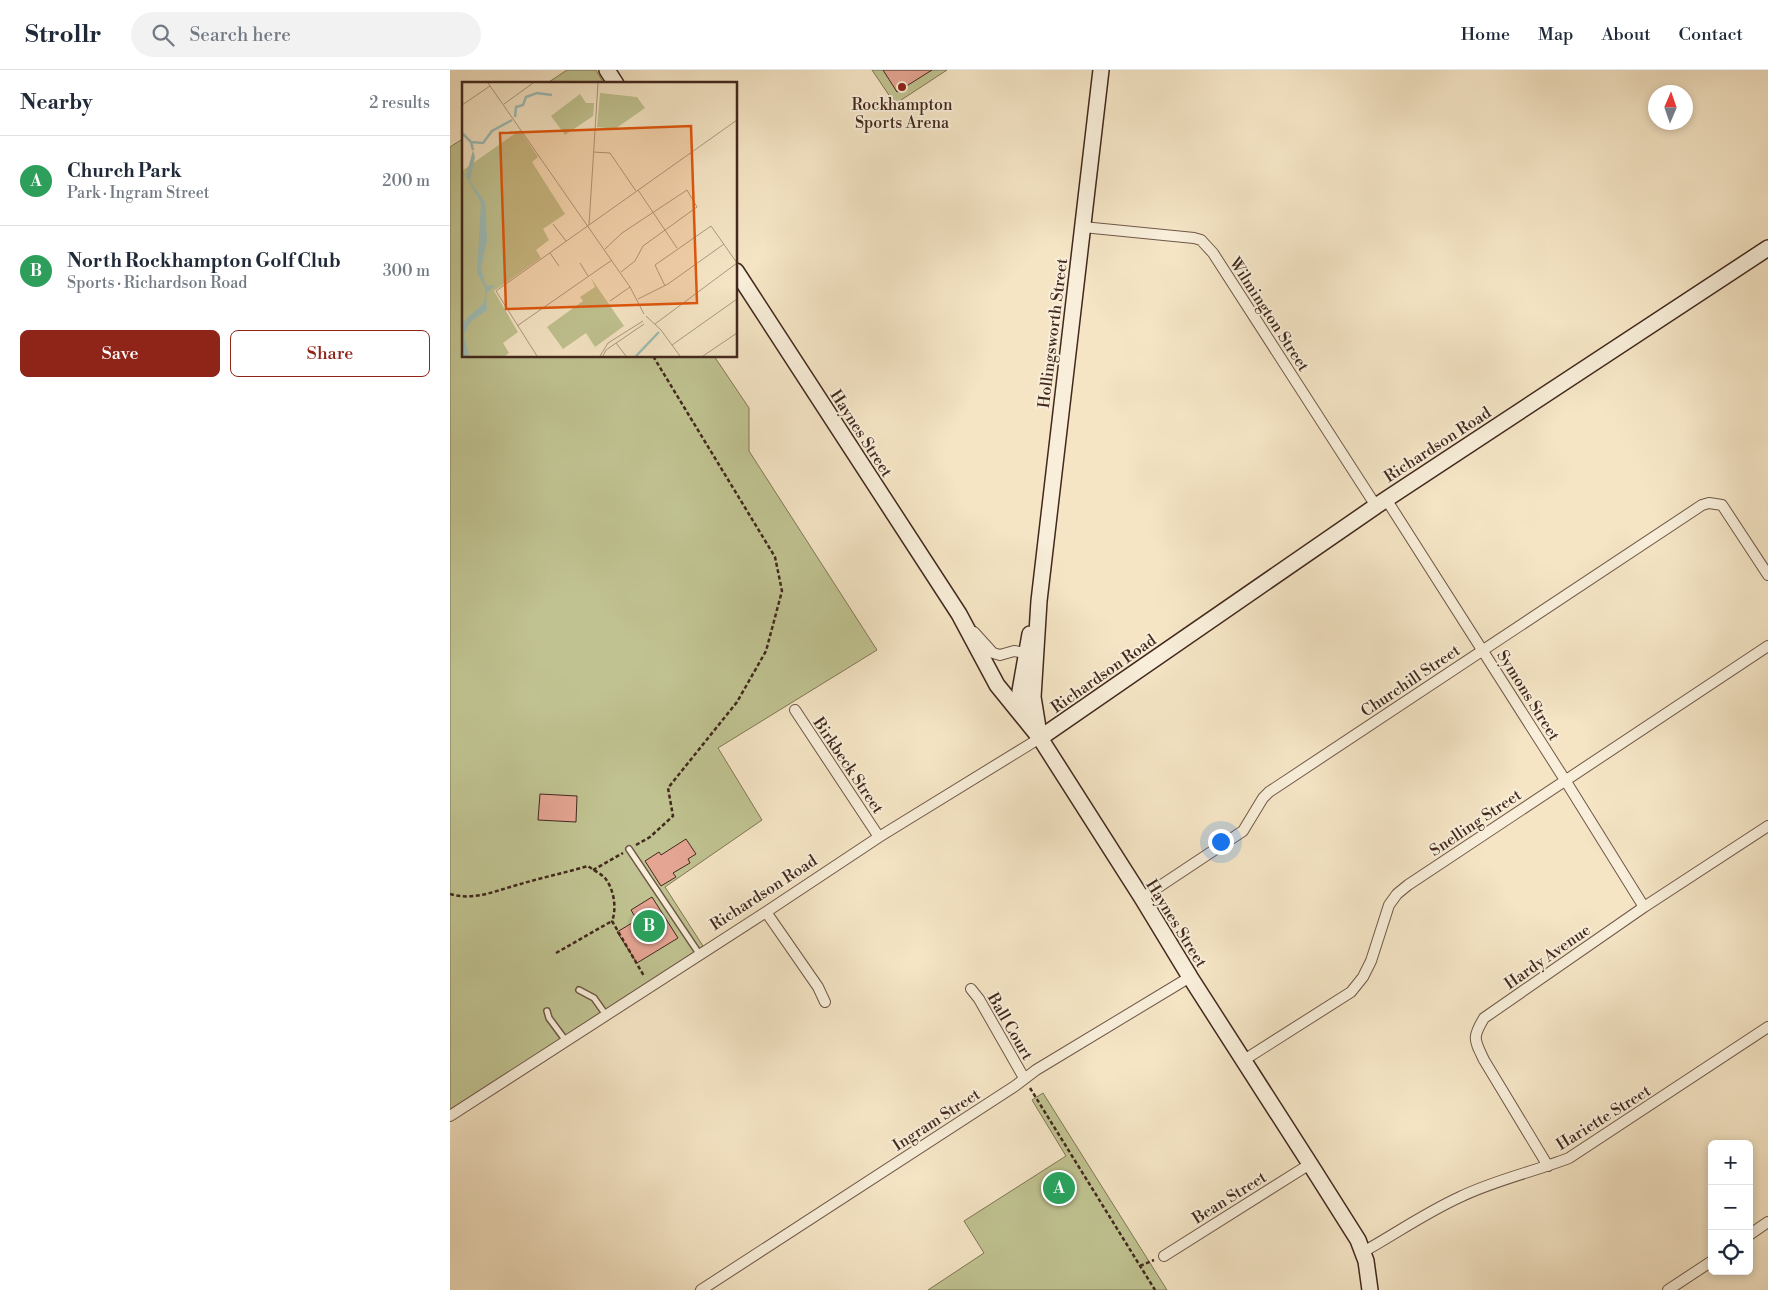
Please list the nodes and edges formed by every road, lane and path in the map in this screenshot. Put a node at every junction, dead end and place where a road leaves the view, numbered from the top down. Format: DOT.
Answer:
graph roads {
  1 [pos="607,70"];
  2 [pos="1101,70"];
  3 [pos="615,82"];
  4 [pos="1083,227"];
  5 [pos="1768,248"];
  6 [pos="738,274"];
  7 [pos="655,358"];
  8 [pos="1381,503"];
  9 [pos="1768,575"];
  10 [pos="959,614"];
  11 [pos="1768,646"];
  12 [pos="1482,650"];
  13 [pos="1031,653"];
  14 [pos="795,710"];
  15 [pos="1022,715"];
  16 [pos="1040,738"];
  17 [pos="1565,780"];
  18 [pos="1768,826"];
  19 [pos="879,837"];
  20 [pos="629,849"];
  21 [pos="593,870"];
  22 [pos="450,894"];
  23 [pos="1142,898"];
  24 [pos="1644,908"];
  25 [pos="766,912"];
  26 [pos="612,921"];
  27 [pos="556,953"];
  28 [pos="700,955"];
  29 [pos="644,976"];
  30 [pos="1190,977"];
  31 [pos="971,989"];
  32 [pos="579,990"];
  33 [pos="825,1002"];
  34 [pos="547,1010"];
  35 [pos="606,1015"];
  36 [pos="1768,1027"];
  37 [pos="566,1042"];
  38 [pos="1244,1060"];
  39 [pos="1024,1078"];
  40 [pos="450,1116"];
  41 [pos="1310,1164"];
  42 [pos="1548,1166"];
  43 [pos="1768,1222"];
  44 [pos="1753,1232"];
  45 [pos="1363,1252"];
  46 [pos="1164,1256"];
  47 [pos="1708,1264"];
  48 [pos="1140,1266"];
  49 [pos="1368,1271"];
  50 [pos="701,1290"];
  51 [pos="1155,1290"];
  52 [pos="1370,1290"];
  53 [pos="1376,1290"];
  54 [pos="1668,1290"];
  1 -- 3 [label="street"];
  2 -- 4 [label="street, Hollingsworth Street"];
  4 -- 8 [label="street, Wilmington Street"];
  4 -- 13 [label="street, Hollingsworth Street"];
  5 -- 8 [label="street, Richardson Road"];
  6 -- 10 [label="street, Haynes Street"];
  7 -- 20 [label="path"];
  8 -- 12 [label="street, Symons Street"];
  8 -- 16 [label="street, Richardson Road"];
  9 -- 12 [label="street, Churchill Street"];
  10 -- 13 [label="street, Haynes Street"];
  10 -- 15 [label="street, Haynes Street"];
  11 -- 17 [label="street, Snelling Street"];
  12 -- 17 [label="street, Symons Street"];
  12 -- 23 [label="street, Churchill Street"];
  13 -- 15 [label="street, Hollingsworth Street"];
  13 -- 16 [label="street, Hollingsworth Street"];
  14 -- 19 [label="street, Birkbeck Street"];
  15 -- 16 [label="street, Haynes Street"];
  16 -- 19 [label="street, Richardson Road"];
  16 -- 23 [label="street, Haynes Street"];
  17 -- 24 [label="street, Symons Street"];
  17 -- 38 [label="street, Snelling Street"];
  18 -- 24 [label="street, Hardy Avenue"];
  19 -- 25 [label="street, Richardson Road"];
  20 -- 21 [label="path"];
  20 -- 28 [label="lane"];
  21 -- 22 [label="path"];
  21 -- 26 [label="path"];
  23 -- 30 [label="street, Haynes Street"];
  24 -- 42 [label="street, Hardy Avenue"];
  25 -- 28 [label="street, Richardson Road"];
  25 -- 33 [label="street"];
  26 -- 27 [label="path"];
  26 -- 29 [label="path"];
  28 -- 35 [label="street, Richardson Road"];
  30 -- 38 [label="street, Haynes Street"];
  30 -- 39 [label="street, Ingram Street"];
  31 -- 39 [label="street, Ball Court"];
  32 -- 35 [label="lane"];
  34 -- 37 [label="lane"];
  35 -- 37 [label="street, Richardson Road"];
  36 -- 42 [label="street, Hariette Street"];
  37 -- 40 [label="street, Richardson Road"];
  38 -- 41 [label="street, Haynes Street"];
  39 -- 48 [label="path"];
  39 -- 50 [label="street, Ingram Street"];
  41 -- 45 [label="street, Haynes Street"];
  41 -- 46 [label="street, Bean Street"];
  42 -- 45 [label="street, Hariette Street"];
  43 -- 44 [label="street"];
  45 -- 49 [label="street, Haynes Street"];
  46 -- 48 [label="path"];
  47 -- 54 [label="street"];
  48 -- 51 [label="path"];
  49 -- 52 [label="street"];
  49 -- 53 [label="street"];
}
